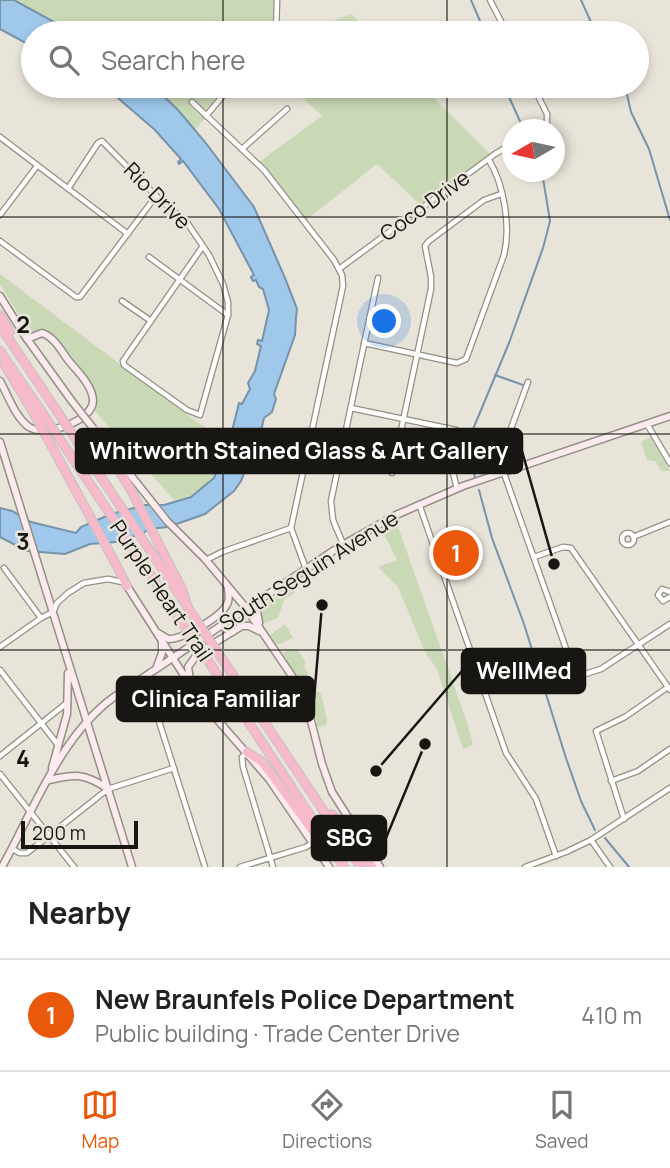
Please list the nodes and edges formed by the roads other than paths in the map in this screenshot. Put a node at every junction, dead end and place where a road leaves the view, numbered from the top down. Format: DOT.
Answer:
graph roads {
  1 [pos="277,0"];
  2 [pos="489,0"];
  3 [pos="276,21"];
  4 [pos="500,21"];
  5 [pos="222,98"];
  6 [pos="539,98"];
  7 [pos="192,102"];
  8 [pos="287,109"];
  9 [pos="206,116"];
  10 [pos="547,119"];
  11 [pos="0,137"];
  12 [pos="242,149"];
  13 [pos="502,151"];
  14 [pos="489,160"];
  15 [pos="37,166"];
  16 [pos="69,187"];
  17 [pos="501,194"];
  18 [pos="156,196"];
  19 [pos="0,215"];
  20 [pos="128,234"];
  21 [pos="0,242"];
  22 [pos="203,246"];
  23 [pos="149,257"];
  24 [pos="339,269"];
  25 [pos="378,278"];
  26 [pos="181,280"];
  27 [pos="0,296"];
  28 [pos="122,301"];
  29 [pos="0,315"];
  30 [pos="229,315"];
  31 [pos="151,321"];
  32 [pos="0,326"];
  33 [pos="27,339"];
  34 [pos="365,343"];
  35 [pos="0,351"];
  36 [pos="417,355"];
  37 [pos="0,359"];
  38 [pos="36,380"];
  39 [pos="0,381"];
  40 [pos="528,382"];
  41 [pos="35,408"];
  42 [pos="351,408"];
  43 [pos="670,416"];
  44 [pos="403,419"];
  45 [pos="648,424"];
  46 [pos="93,428"];
  47 [pos="0,442"];
  48 [pos="670,463"];
  49 [pos="503,472"];
  50 [pos="392,473"];
  51 [pos="457,489"];
  52 [pos="419,504"];
  53 [pos="670,522"];
  54 [pos="291,528"];
  55 [pos="634,537"];
  56 [pos="344,544"];
  57 [pos="534,557"];
  58 [pos="206,561"];
  59 [pos="4,568"];
  60 [pos="306,569"];
  61 [pos="127,586"];
  62 [pos="227,586"];
  63 [pos="265,596"];
  64 [pos="188,608"];
  65 [pos="246,608"];
  66 [pos="53,612"];
  67 [pos="40,618"];
  68 [pos="670,624"];
  69 [pos="154,630"];
  70 [pos="266,637"];
  71 [pos="161,640"];
  72 [pos="638,644"];
  73 [pos="0,647"];
  74 [pos="174,659"];
  75 [pos="67,660"];
  76 [pos="0,670"];
  77 [pos="155,671"];
  78 [pos="183,674"];
  79 [pos="145,677"];
  80 [pos="194,689"];
  81 [pos="669,689"];
  82 [pos="68,702"];
  83 [pos="86,721"];
  84 [pos="41,723"];
  85 [pos="59,746"];
  86 [pos="670,749"];
  87 [pos="247,752"];
  88 [pos="0,756"];
  89 [pos="174,768"];
  90 [pos="0,774"];
  91 [pos="49,780"];
  92 [pos="611,781"];
  93 [pos="107,789"];
  94 [pos="308,789"];
  95 [pos="669,791"];
  96 [pos="30,813"];
  97 [pos="624,819"];
  98 [pos="50,836"];
  99 [pos="591,840"];
  100 [pos="312,843"];
  101 [pos="12,849"];
  102 [pos="556,856"];
  103 [pos="270,858"];
  104 [pos="2,867"];
  105 [pos="74,867"];
  106 [pos="132,867"];
  107 [pos="205,867"];
  108 [pos="240,867"];
  109 [pos="273,867"];
  110 [pos="329,867"];
  111 [pos="341,867"];
  112 [pos="361,867"];
  113 [pos="372,867"];
  114 [pos="380,867"];
  115 [pos="525,867"];
  116 [pos="610,867"];
  1 -- 3 [label="street"];
  2 -- 4 [label="street"];
  5 -- 9 [label="street"];
  6 -- 10 [label="street"];
  7 -- 9 [label="street"];
  8 -- 12 [label="street"];
  9 -- 12 [label="street"];
  11 -- 15 [label="street"];
  12 -- 24 [label="street"];
  13 -- 14 [label="street, Coco Drive"];
  14 -- 17 [label="street"];
  14 -- 24 [label="street, Coco Drive"];
  15 -- 16 [label="street"];
  15 -- 19 [label="street"];
  16 -- 18 [label="street, Rio Drive"];
  16 -- 20 [label="street"];
  17 -- 36 [label="street"];
  17 -- 36 [label="street"];
  18 -- 20 [label="street"];
  18 -- 22 [label="street, Rio Drive"];
  20 -- 21 [label="street"];
  22 -- 26 [label="street"];
  22 -- 30 [label="street, Rio Drive"];
  23 -- 26 [label="street"];
  24 -- 54 [label="street"];
  25 -- 34 [label="street"];
  26 -- 30 [label="street"];
  26 -- 31 [label="street"];
  27 -- 33 [label="main road"];
  28 -- 31 [label="street"];
  29 -- 38 [label="highway"];
  30 -- 31 [label="street, Rio Drive"];
  32 -- 38 [label="highway, Purple Heart Trail"];
  33 -- 39 [label="main road"];
  33 -- 46 [label="main road, bridge"];
  34 -- 36 [label="street"];
  34 -- 42 [label="street"];
  35 -- 41 [label="highway, Purple Heart Trail"];
  36 -- 44 [label="street"];
  37 -- 41 [label="highway"];
  38 -- 64 [label="highway, Purple Heart Trail, bridge"];
  40 -- 49 [label="street"];
  41 -- 61 [label="highway, bridge"];
  41 -- 111 [label="highway, Purple Heart Trail, bridge"];
  42 -- 44 [label="street"];
  42 -- 56 [label="street"];
  43 -- 45 [label="main road, South Seguin Avenue"];
  44 -- 50 [label="street"];
  44 -- 51 [label="street"];
  45 -- 48 [label="street"];
  45 -- 49 [label="main road, South Seguin Avenue"];
  46 -- 58 [label="main road"];
  46 -- 64 [label="highway"];
  47 -- 66 [label="main road"];
  49 -- 51 [label="main road, South Seguin Avenue"];
  49 -- 57 [label="street"];
  51 -- 52 [label="main road, South Seguin Avenue"];
  52 -- 56 [label="main road, South Seguin Avenue"];
  52 -- 102 [label="street"];
  53 -- 55 [label="street"];
  54 -- 58 [label="street"];
  54 -- 60 [label="street"];
  56 -- 60 [label="main road, South Seguin Avenue"];
  57 -- 72 [label="street"];
  57 -- 72 [label="street"];
  58 -- 62 [label="main road"];
  59 -- 67 [label="street"];
  60 -- 63 [label="main road, South Seguin Avenue"];
  61 -- 66 [label="street"];
  61 -- 69 [label="main road"];
  62 -- 63 [label="main road"];
  62 -- 65 [label="main road"];
  62 -- 69 [label="main road"];
  63 -- 65 [label="main road, South Seguin Avenue"];
  63 -- 70 [label="main road"];
  64 -- 94 [label="highway, Purple Heart Trail, bridge"];
  65 -- 70 [label="main road"];
  65 -- 74 [label="main road, South Seguin Avenue"];
  66 -- 67 [label="street"];
  66 -- 75 [label="main road"];
  67 -- 73 [label="street"];
  68 -- 72 [label="street"];
  69 -- 71 [label="main road"];
  70 -- 80 [label="main road"];
  70 -- 114 [label="main road"];
  71 -- 74 [label="main road"];
  71 -- 77 [label="main road"];
  72 -- 81 [label="street"];
  74 -- 77 [label="main road, South Seguin Avenue"];
  74 -- 78 [label="main road"];
  75 -- 82 [label="main road"];
  75 -- 83 [label="main road"];
  76 -- 84 [label="street"];
  77 -- 78 [label="main road"];
  77 -- 79 [label="main road, South Seguin Avenue"];
  78 -- 80 [label="main road"];
  79 -- 83 [label="main road, South Seguin Avenue"];
  79 -- 89 [label="street"];
  80 -- 87 [label="main road"];
  81 -- 92 [label="street"];
  82 -- 84 [label="street"];
  82 -- 85 [label="main road"];
  83 -- 91 [label="main road, South Seguin Avenue"];
  83 -- 93 [label="main road"];
  84 -- 85 [label="street"];
  84 -- 88 [label="street"];
  85 -- 91 [label="main road"];
  86 -- 92 [label="street"];
  87 -- 100 [label="main road"];
  87 -- 103 [label="street"];
  87 -- 111 [label="highway"];
  89 -- 93 [label="street"];
  89 -- 107 [label="street"];
  90 -- 96 [label="street"];
  91 -- 93 [label="main road"];
  91 -- 96 [label="main road, South Seguin Avenue"];
  92 -- 97 [label="street"];
  93 -- 98 [label="street"];
  93 -- 106 [label="main road"];
  94 -- 112 [label="highway"];
  94 -- 113 [label="highway"];
  95 -- 97 [label="street"];
  96 -- 98 [label="street"];
  96 -- 101 [label="main road, South Seguin Avenue"];
  97 -- 99 [label="street"];
  98 -- 101 [label="street"];
  98 -- 105 [label="street"];
  99 -- 102 [label="street"];
  99 -- 116 [label="street"];
  100 -- 103 [label="street"];
  100 -- 110 [label="main road"];
  101 -- 104 [label="main road, South Seguin Avenue"];
  102 -- 115 [label="street"];
  103 -- 108 [label="street"];
  103 -- 109 [label="street"];
}
